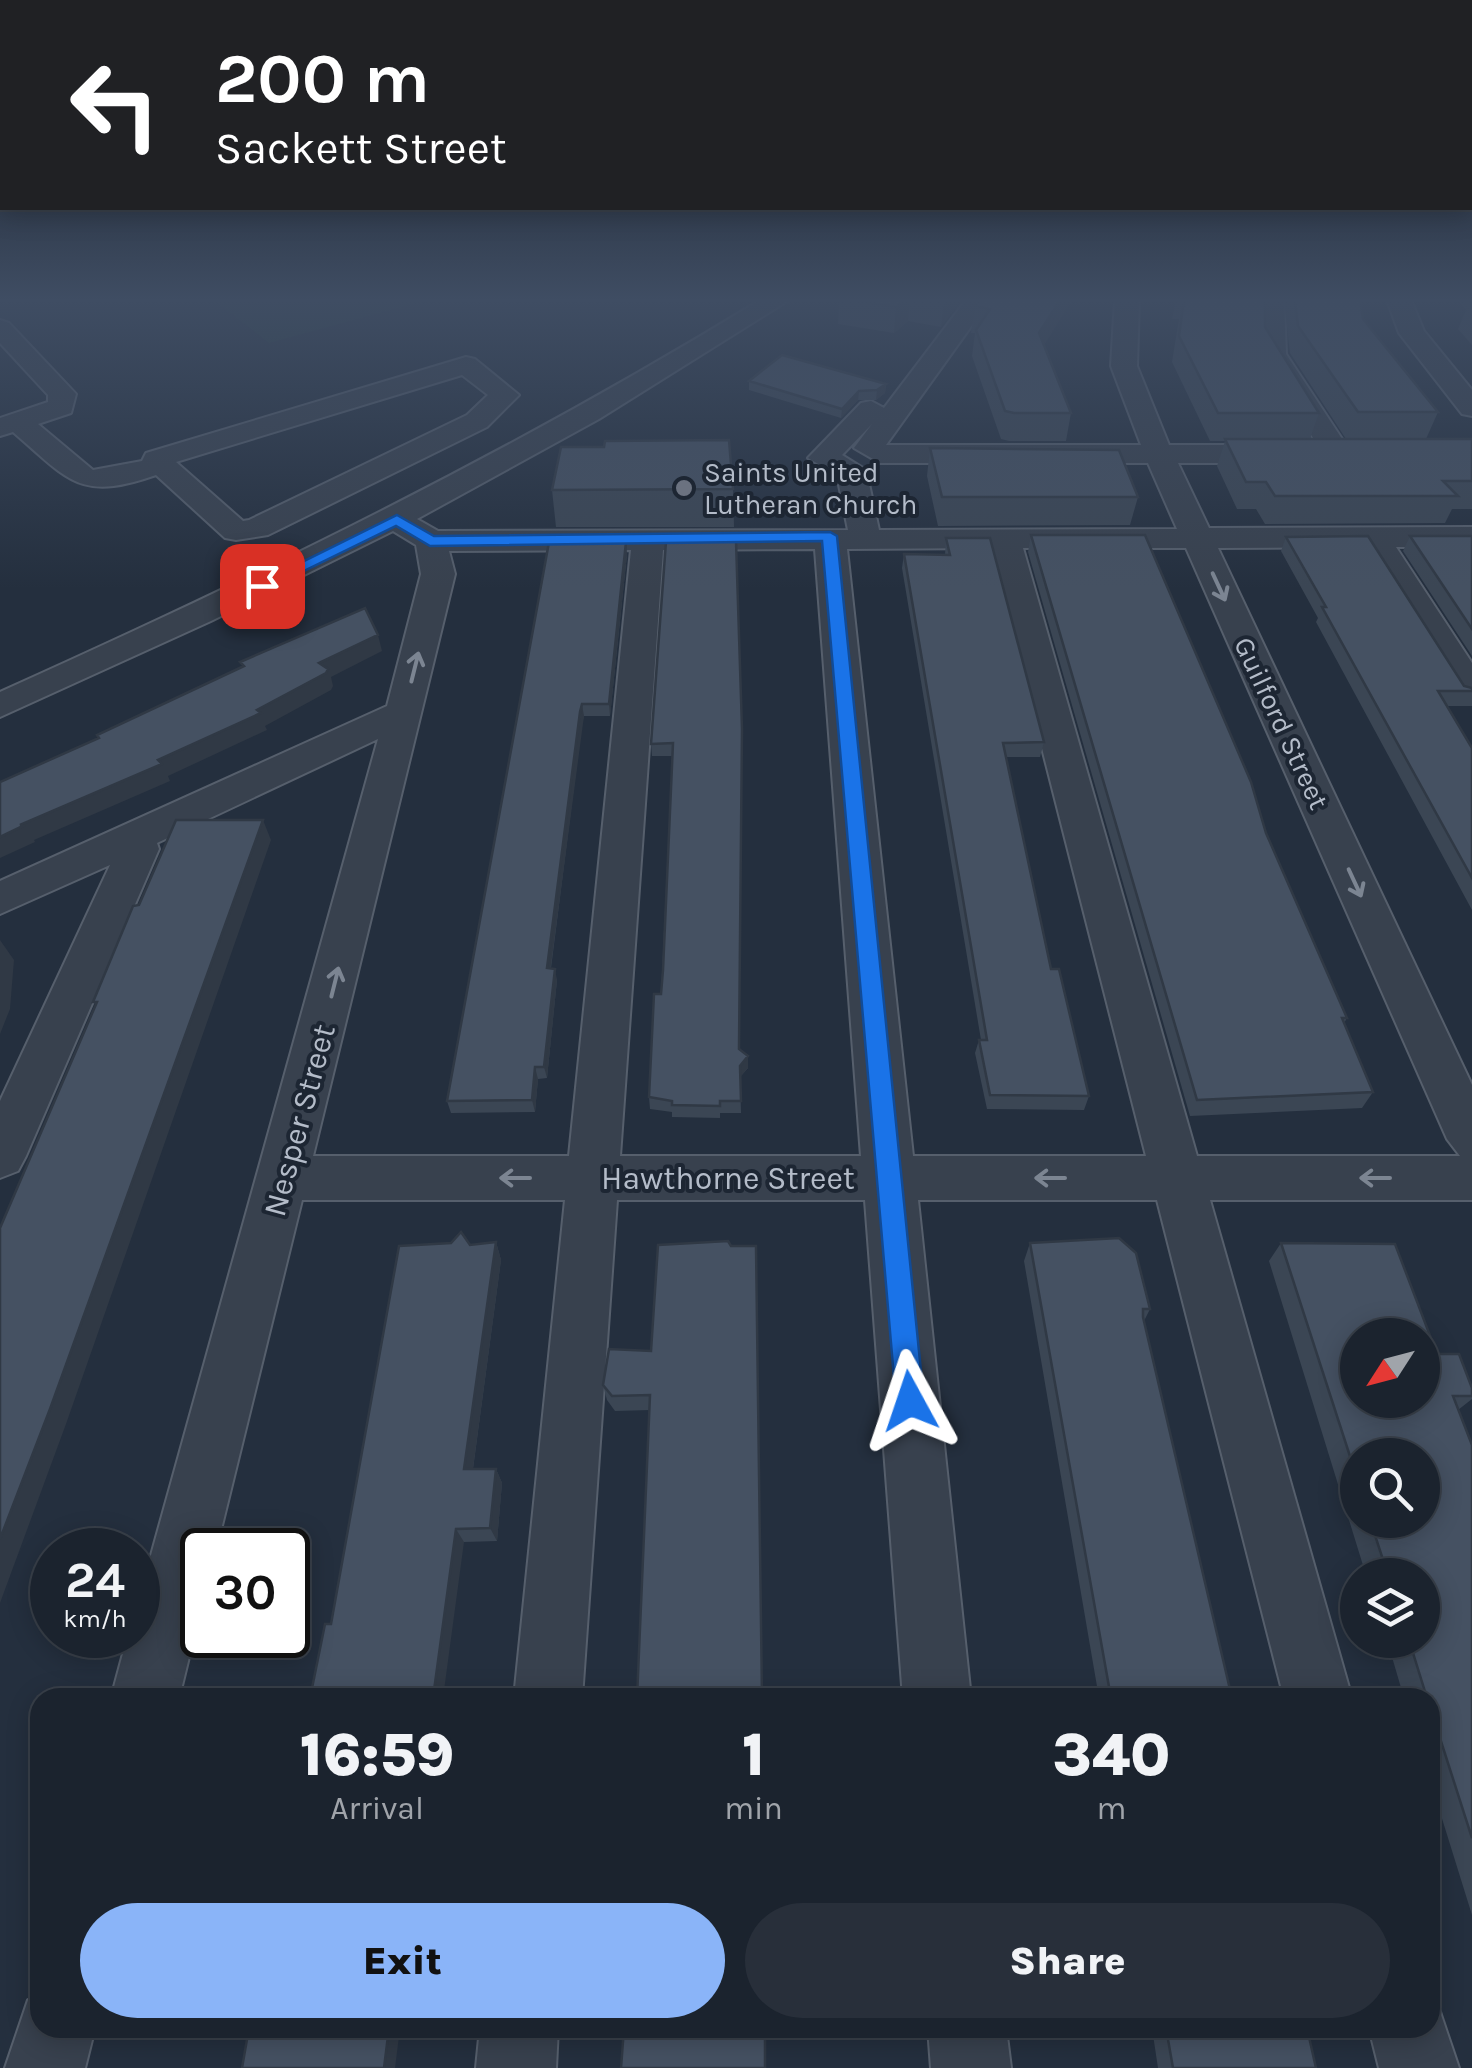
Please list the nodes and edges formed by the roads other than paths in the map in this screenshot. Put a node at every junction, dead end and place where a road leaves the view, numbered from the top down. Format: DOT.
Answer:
graph roads {
  1 [pos="62,397"];
  2 [pos="359,397"];
  3 [pos="503,397"];
  4 [pos="614,397"];
  5 [pos="906,397"];
  6 [pos="1136,397"];
  7 [pos="1304,397"];
  8 [pos="872,409"];
  9 [pos="478,421"];
  10 [pos="9,424"];
  11 [pos="537,442"];
  12 [pos="1159,455"];
  13 [pos="161,464"];
  14 [pos="304,504"];
  15 [pos="414,530"];
  16 [pos="366,535"];
  17 [pos="847,536"];
  18 [pos="648,537"];
  19 [pos="1004,537"];
  20 [pos="1196,538"];
  21 [pos="1374,538"];
  22 [pos="1472,538"];
  23 [pos="1472,690"];
  24 [pos="0,706"];
  25 [pos="404,712"];
  26 [pos="133,834"];
  27 [pos="0,899"];
  28 [pos="1472,1139"];
  29 [pos="0,1156"];
  30 [pos="284,1178"];
  31 [pos="592,1178"];
  32 [pos="889,1178"];
  33 [pos="1178,1178"];
  34 [pos="1472,1178"];
  35 [pos="148,1688"];
  36 [pos="549,1688"];
  37 [pos="936,1688"];
  38 [pos="1315,1688"];
  39 [pos="53,2038"];
  40 [pos="518,2038"];
  41 [pos="969,2038"];
  42 [pos="1411,2038"];
  43 [pos="45,2068"];
  44 [pos="516,2068"];
  45 [pos="971,2068"];
  46 [pos="1419,2068"];
  1 -- 10 [label="street"];
  2 -- 13 [label="street"];
  3 -- 9 [label="street"];
  4 -- 11 [label="street"];
  5 -- 12 [label="street"];
  6 -- 12 [label="street, Guilford Street"];
  7 -- 12 [label="street"];
  8 -- 17 [label="street"];
  9 -- 11 [label="street"];
  9 -- 14 [label="street"];
  10 -- 13 [label="street"];
  11 -- 15 [label="street"];
  12 -- 20 [label="street, Guilford Street"];
  13 -- 14 [label="street"];
  14 -- 16 [label="street"];
  15 -- 16 [label="street"];
  15 -- 18 [label="street"];
  25 -- 15 [label="street, Nesper Street, one-way"];
  16 -- 24 [label="street"];
  17 -- 18 [label="street"];
  17 -- 19 [label="street"];
  17 -- 32 [label="street"];
  18 -- 31 [label="street"];
  19 -- 20 [label="street"];
  19 -- 33 [label="street"];
  20 -- 21 [label="street"];
  20 -- 28 [label="street, Guilford Street, one-way"];
  21 -- 22 [label="street"];
  21 -- 23 [label="street"];
  25 -- 26 [label="street"];
  30 -- 25 [label="street, Nesper Street, one-way"];
  26 -- 27 [label="street"];
  26 -- 29 [label="street"];
  31 -- 30 [label="street, Hawthorne Street, one-way"];
  30 -- 35 [label="street, Nesper Street"];
  31 -- 32 [label="street, Hawthorne Street"];
  31 -- 36 [label="street"];
  33 -- 32 [label="street, Hawthorne Street, one-way"];
  32 -- 37 [label="street"];
  34 -- 33 [label="street, Hawthorne Street, one-way"];
  33 -- 38 [label="street"];
  39 -- 43 [label="street"];
  40 -- 44 [label="street"];
  41 -- 45 [label="street"];
  42 -- 46 [label="street"];
}
